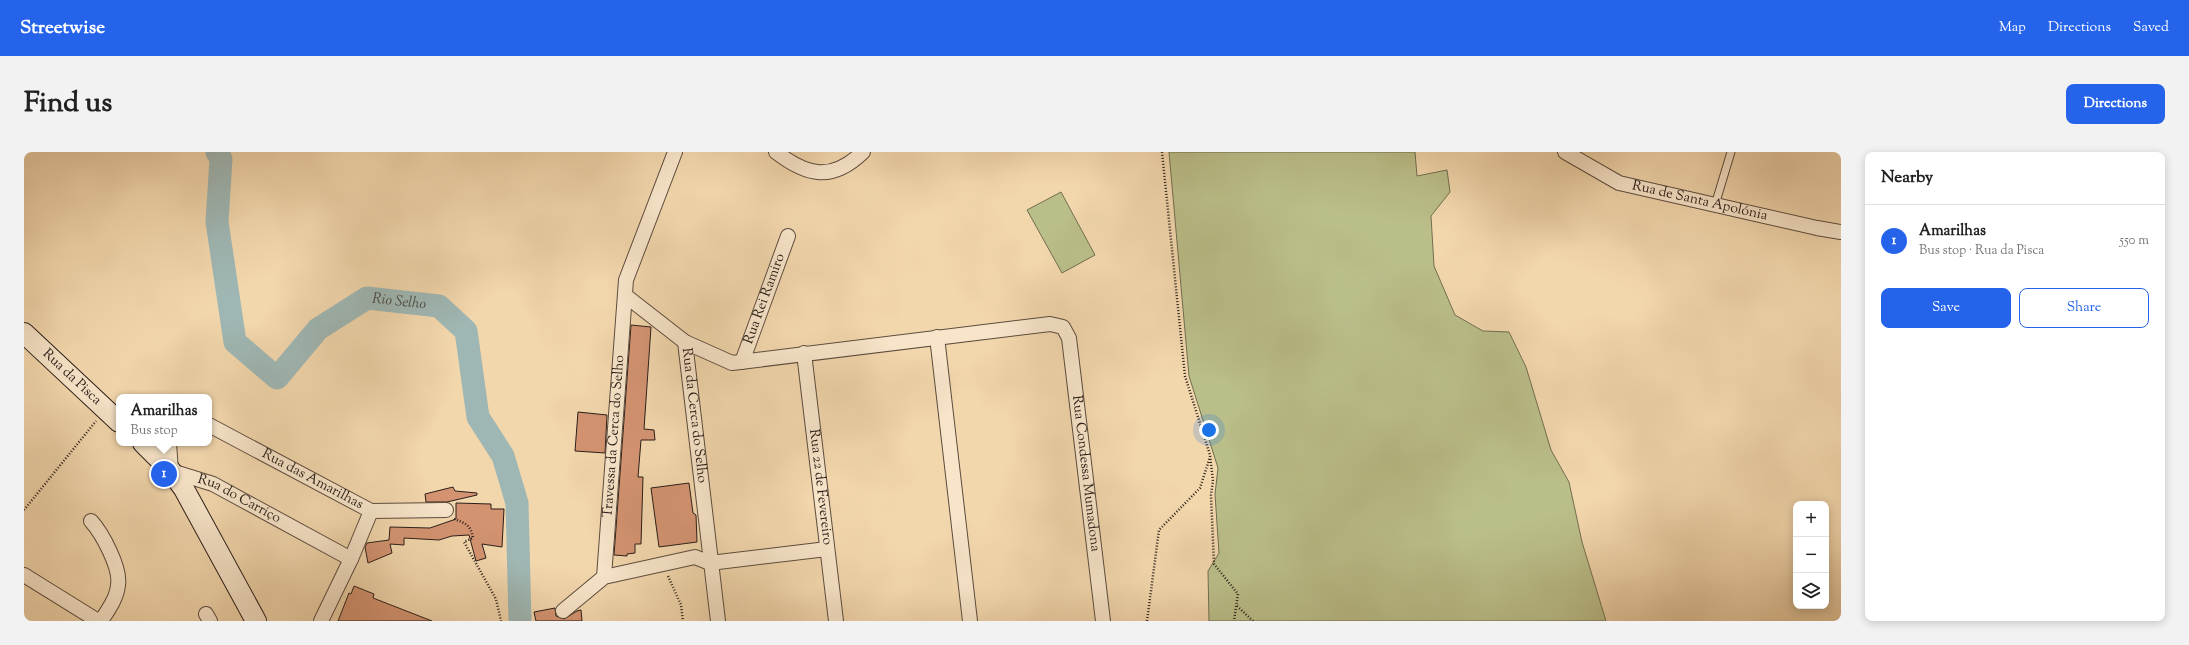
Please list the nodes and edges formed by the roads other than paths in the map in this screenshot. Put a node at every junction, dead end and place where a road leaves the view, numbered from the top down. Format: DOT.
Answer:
graph roads {
  1 [pos="675,152"];
  2 [pos="776,152"];
  3 [pos="863,152"];
  4 [pos="1565,152"];
  5 [pos="1731,152"];
  6 [pos="1715,205"];
  7 [pos="1841,232"];
  8 [pos="788,236"];
  9 [pos="626,296"];
  10 [pos="24,333"];
  11 [pos="937,337"];
  12 [pos="685,342"];
  13 [pos="804,353"];
  14 [pos="742,362"];
  15 [pos="112,415"];
  16 [pos="212,427"];
  17 [pos="146,446"];
  18 [pos="169,446"];
  19 [pos="171,471"];
  20 [pos="371,511"];
  21 [pos="449,513"];
  22 [pos="90,521"];
  23 [pos="827,549"];
  24 [pos="352,558"];
  25 [pos="710,564"];
  26 [pos="24,575"];
  27 [pos="604,578"];
  28 [pos="563,611"];
  29 [pos="94,620"];
  30 [pos="256,621"];
  31 [pos="321,621"];
  32 [pos="718,621"];
  33 [pos="836,621"];
  34 [pos="970,621"];
  35 [pos="1103,621"];
  1 -- 9 [label="street"];
  2 -- 3 [label="street"];
  4 -- 6 [label="street, Rua de Santa Apolónia"];
  5 -- 6 [label="lane"];
  6 -- 7 [label="street, Rua de Santa Apolónia"];
  8 -- 14 [label="street, Rua Rei Ramiro"];
  9 -- 12 [label="street, Rua da Cerca do Selho"];
  9 -- 27 [label="street, Travessa da Cerca do Selho"];
  10 -- 15 [label="street, Rua da Pisca"];
  11 -- 13 [label="street"];
  11 -- 34 [label="street"];
  11 -- 35 [label="street, Rua Condessa Mumadona"];
  12 -- 14 [label="street"];
  12 -- 25 [label="street, Rua da Cerca do Selho"];
  13 -- 14 [label="street"];
  13 -- 23 [label="street, Rua 22 de Fevereiro"];
  16 -- 20 [label="street, Rua das Amarilhas"];
  17 -- 19 [label="street"];
  18 -- 19 [label="street"];
  19 -- 24 [label="street, Rua do Carriço"];
  19 -- 30 [label="street, Rua do Carriço"];
  20 -- 21 [label="street, Rua das Amarilhas"];
  20 -- 24 [label="street"];
  22 -- 29 [label="street"];
  23 -- 25 [label="street"];
  23 -- 33 [label="street, Rua 22 de Fevereiro"];
  24 -- 31 [label="street"];
  25 -- 27 [label="street"];
  25 -- 32 [label="street, Rua da Cerca do Selho"];
  26 -- 29 [label="street"];
  27 -- 28 [label="street"];
}
